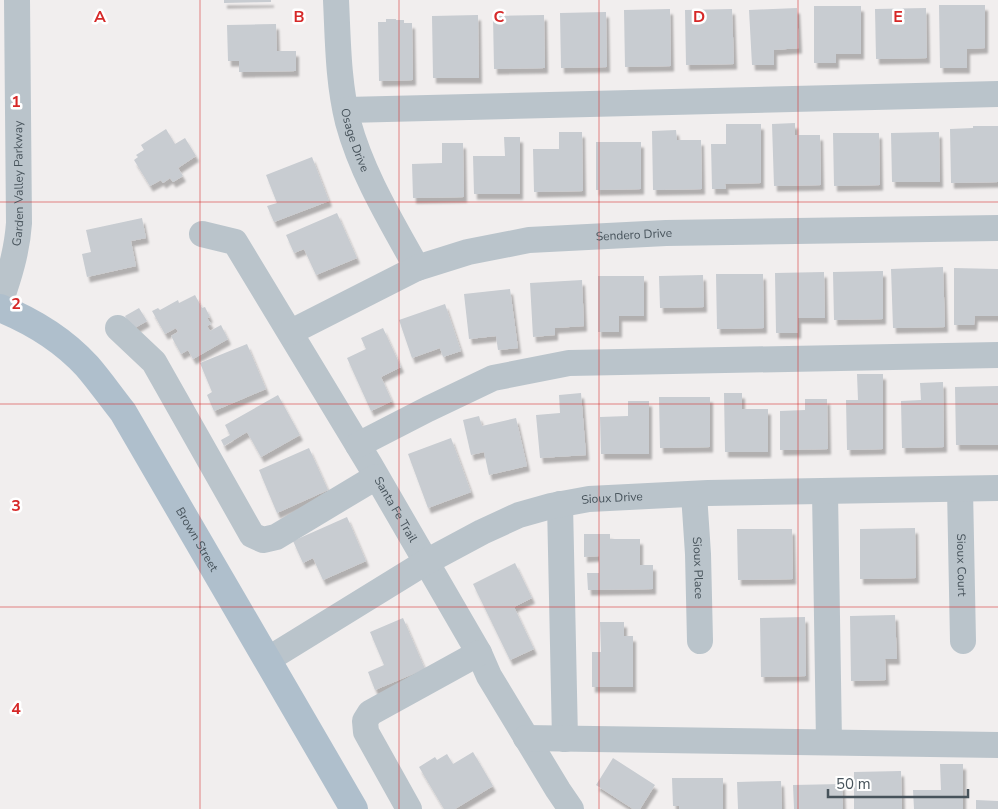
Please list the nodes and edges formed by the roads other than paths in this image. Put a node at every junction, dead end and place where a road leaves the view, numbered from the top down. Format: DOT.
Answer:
graph roads {
  1 [pos="17,0"];
  2 [pos="336,0"];
  3 [pos="998,94"];
  4 [pos="346,110"];
  5 [pos="998,228"];
  6 [pos="202,234"];
  7 [pos="417,268"];
  8 [pos="0,303"];
  9 [pos="0,308"];
  10 [pos="118,328"];
  11 [pos="291,332"];
  12 [pos="998,355"];
  13 [pos="358,445"];
  14 [pos="376,477"];
  15 [pos="998,488"];
  16 [pos="960,489"];
  17 [pos="825,492"];
  18 [pos="694,494"];
  19 [pos="560,504"];
  20 [pos="426,562"];
  21 [pos="700,641"];
  22 [pos="963,641"];
  23 [pos="479,653"];
  24 [pos="267,660"];
  25 [pos="526,738"];
  26 [pos="565,739"];
  27 [pos="830,742"];
  28 [pos="998,745"];
  29 [pos="354,809"];
  30 [pos="409,809"];
  31 [pos="571,809"];
  1 -- 8 [label="street, Garden Valley Parkway"];
  2 -- 4 [label="street, Osage Drive"];
  3 -- 4 [label="street"];
  4 -- 7 [label="street, Osage Drive"];
  5 -- 7 [label="street, Sendero Drive"];
  6 -- 11 [label="street, Santa Fe Trail"];
  7 -- 11 [label="street, Sendero Drive"];
  9 -- 24 [label="main road, Brown Street"];
  10 -- 14 [label="street"];
  11 -- 13 [label="street, Santa Fe Trail"];
  12 -- 13 [label="street"];
  13 -- 14 [label="street, Santa Fe Trail"];
  14 -- 20 [label="street, Santa Fe Trail"];
  15 -- 16 [label="street, Sioux Drive"];
  16 -- 17 [label="street, Sioux Drive"];
  16 -- 22 [label="street, Sioux Court"];
  17 -- 18 [label="street, Sioux Drive"];
  17 -- 27 [label="street"];
  18 -- 19 [label="street, Sioux Drive"];
  18 -- 21 [label="street, Sioux Place"];
  19 -- 20 [label="street, Sioux Drive"];
  19 -- 26 [label="street"];
  20 -- 23 [label="street, Santa Fe Trail"];
  20 -- 24 [label="street, Sioux Drive"];
  23 -- 25 [label="street, Santa Fe Trail"];
  23 -- 30 [label="street"];
  24 -- 29 [label="main road, Brown Street"];
  25 -- 26 [label="street"];
  25 -- 31 [label="street, Santa Fe Trail"];
  26 -- 27 [label="street"];
  27 -- 28 [label="street"];
}
